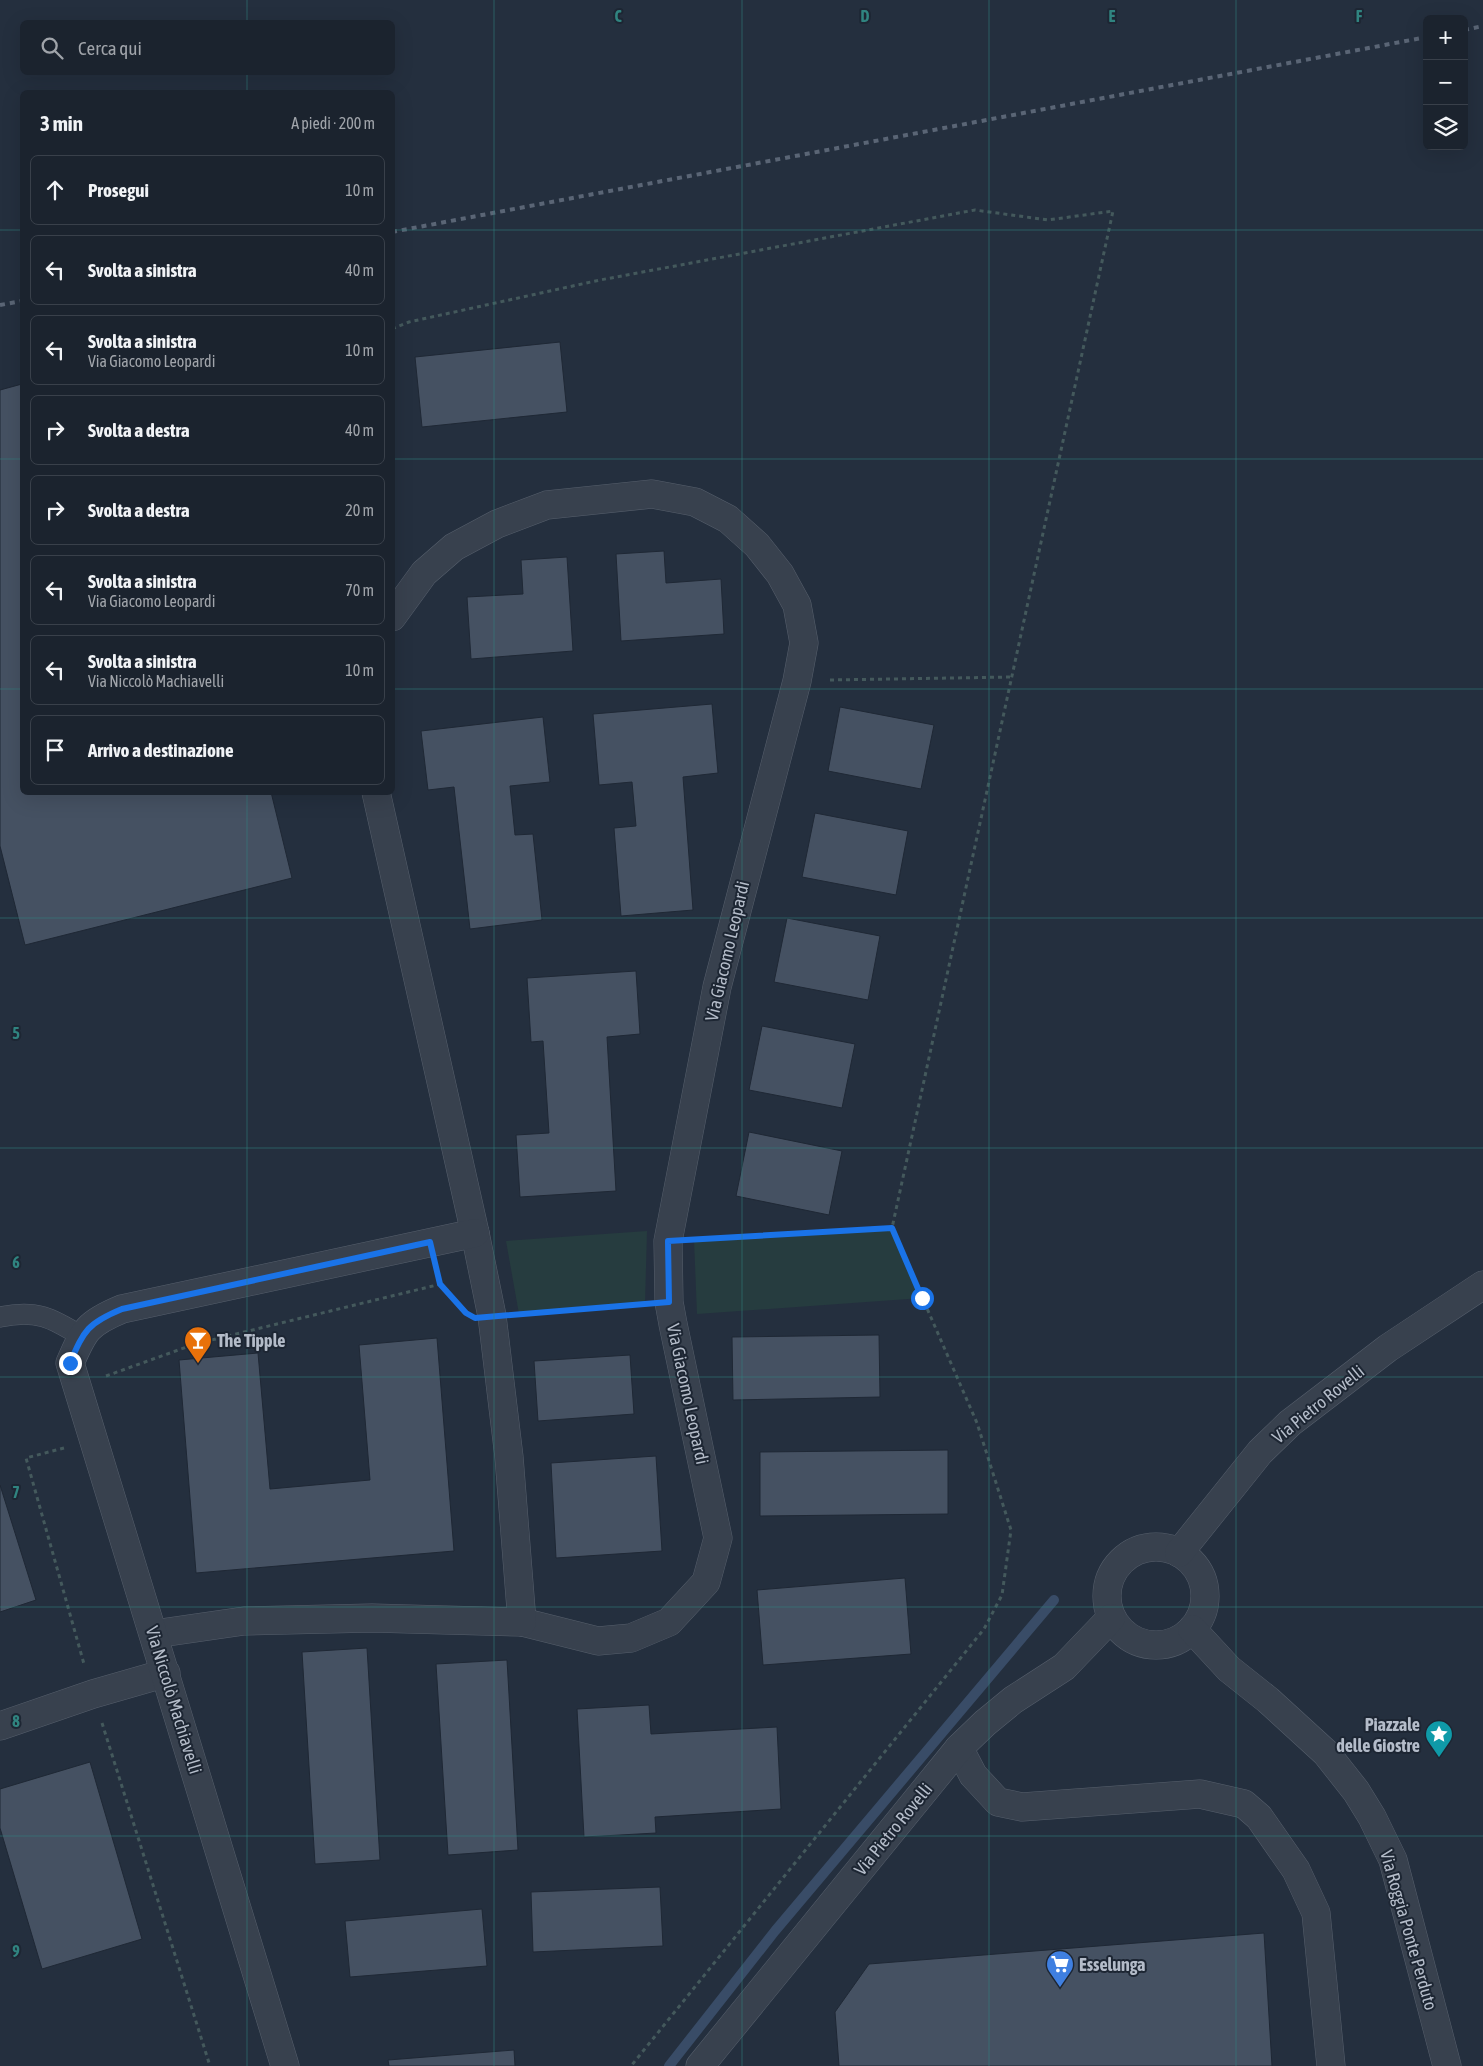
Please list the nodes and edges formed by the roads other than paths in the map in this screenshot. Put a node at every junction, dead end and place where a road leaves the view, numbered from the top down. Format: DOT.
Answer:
graph roads {
  1 [pos="395,613"];
  2 [pos="377,795"];
  3 [pos="475,1233"];
  4 [pos="1483,1285"];
  5 [pos="0,1318"];
  6 [pos="82,1336"];
  7 [pos="1179,1553"];
  8 [pos="1111,1618"];
  9 [pos="522,1622"];
  10 [pos="1192,1629"];
  11 [pos="154,1634"];
  12 [pos="166,1673"];
  13 [pos="0,1726"];
  14 [pos="959,1748"];
  15 [pos="285,2066"];
  16 [pos="700,2066"];
  17 [pos="1331,2066"];
  18 [pos="1447,2066"];
  1 -- 9 [label="street, Via Giacomo Leopardi"];
  2 -- 3 [label="street"];
  3 -- 6 [label="street"];
  3 -- 9 [label="street"];
  4 -- 7 [label="street, Via Pietro Rovelli"];
  5 -- 6 [label="lane"];
  6 -- 11 [label="street, Via Niccolò Machiavelli"];
  7 -- 8 [label="street"];
  7 -- 10 [label="street"];
  8 -- 10 [label="street"];
  8 -- 14 [label="street, Via Pietro Rovelli"];
  9 -- 11 [label="street, Via Giacomo Leopardi"];
  10 -- 18 [label="street, Via Roggia Ponte Perduto"];
  11 -- 12 [label="street, Via Niccolò Machiavelli"];
  12 -- 13 [label="street"];
  12 -- 15 [label="street, Via Niccolò Machiavelli"];
  14 -- 16 [label="street, Via Pietro Rovelli"];
  14 -- 17 [label="street"];
}
